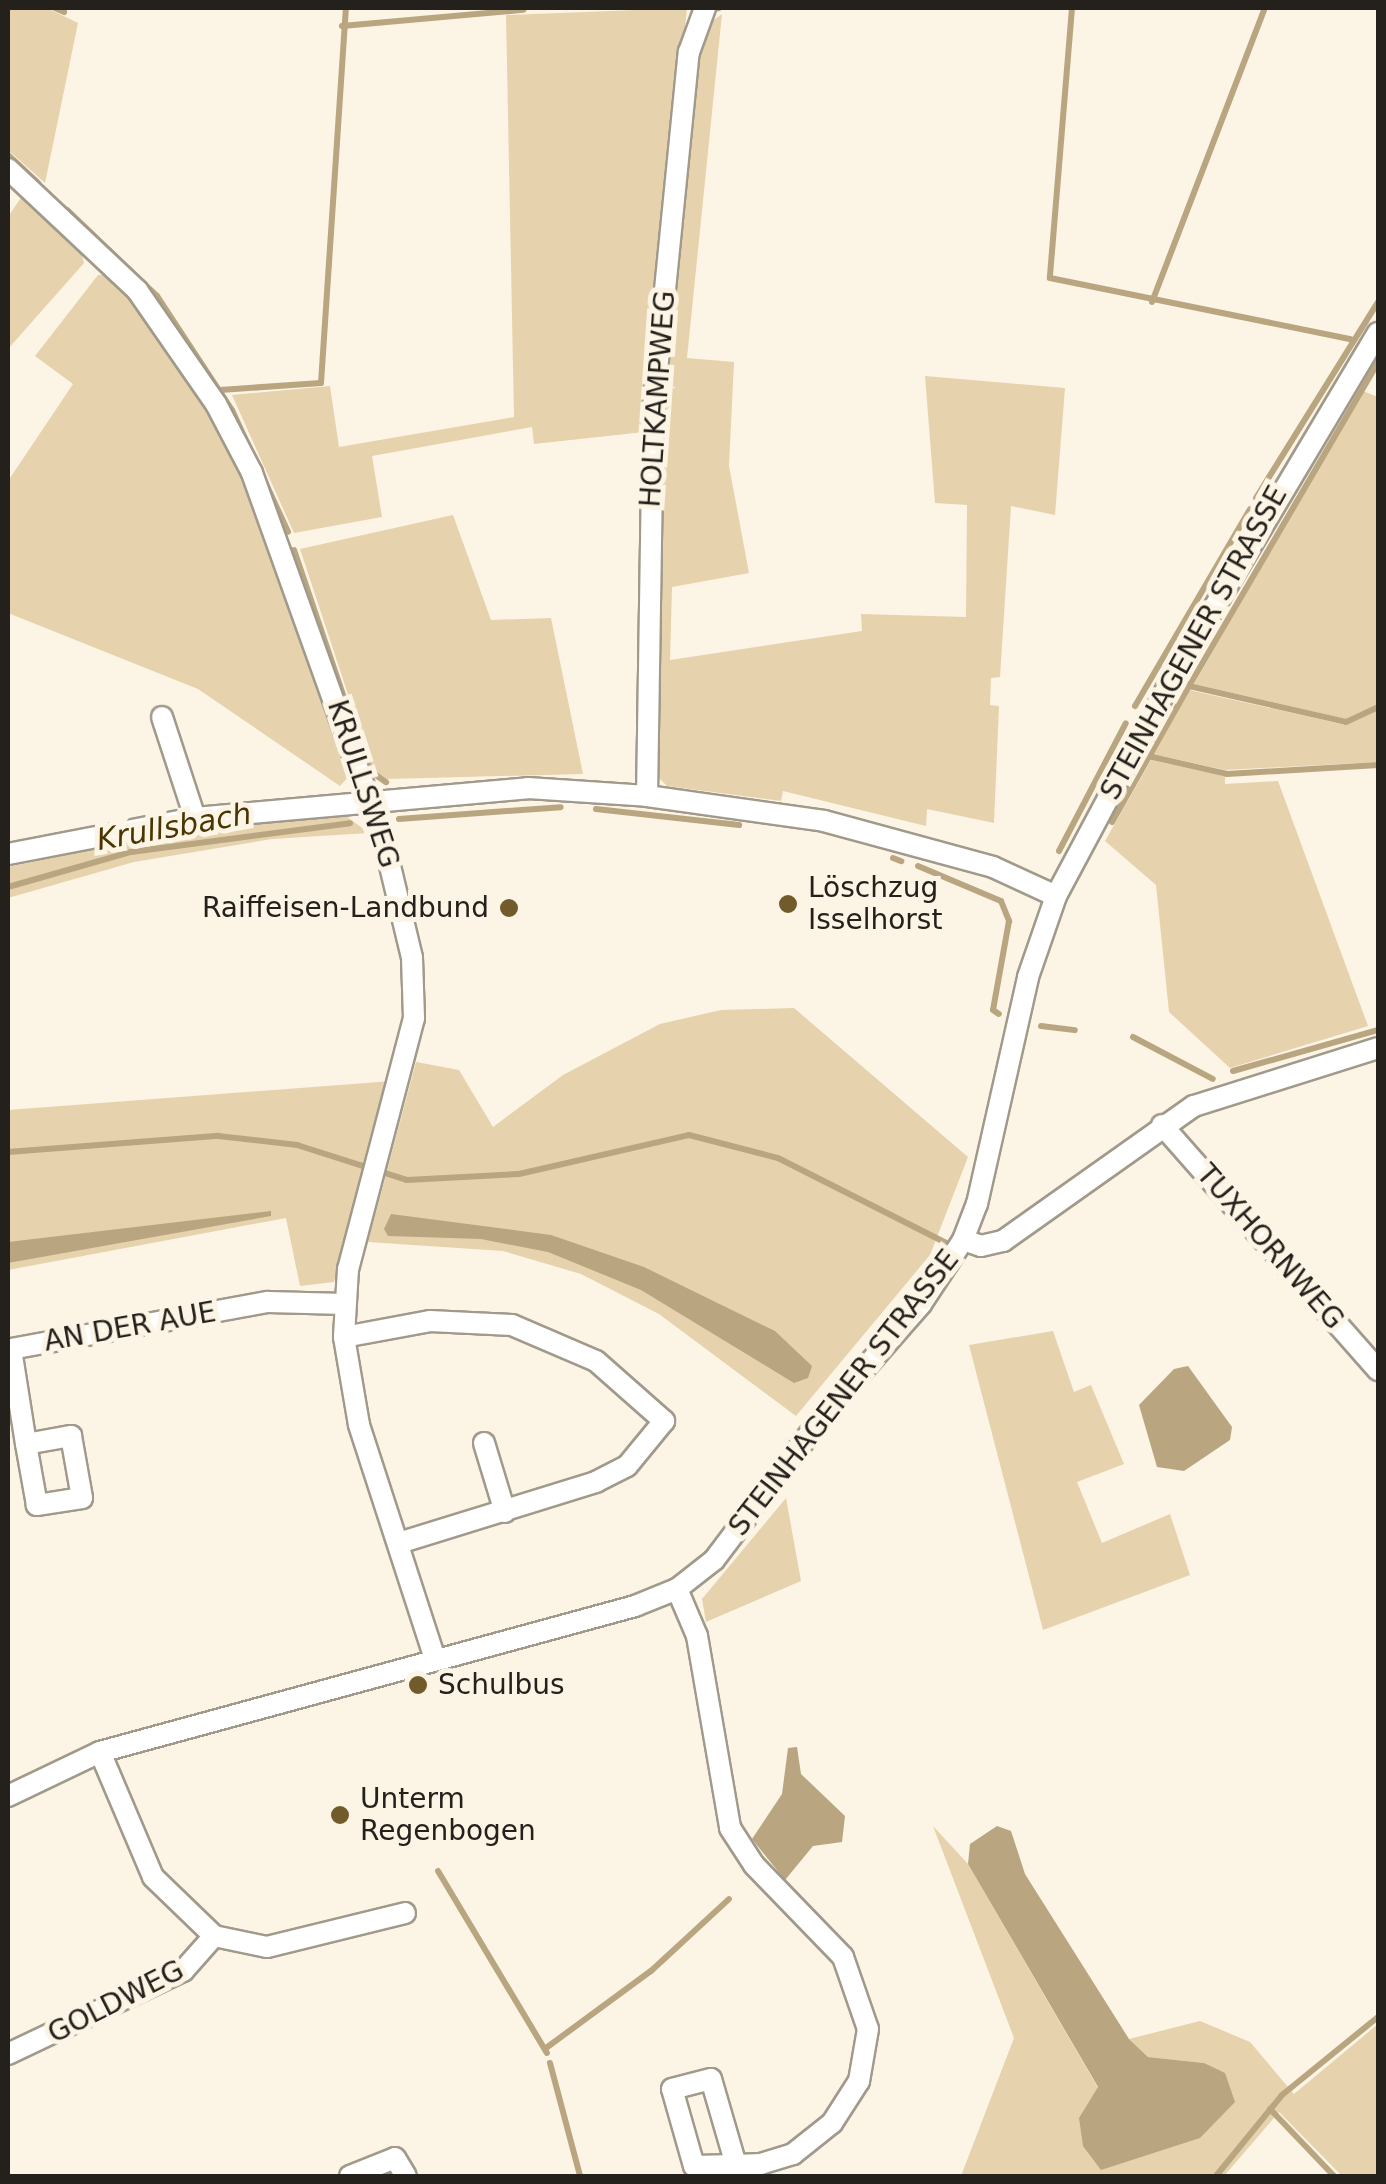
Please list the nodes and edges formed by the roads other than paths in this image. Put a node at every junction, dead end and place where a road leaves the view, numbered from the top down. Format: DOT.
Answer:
graph roads {
  1 [pos="705,8"];
  2 [pos="8,168"];
  3 [pos="1378,333"];
  4 [pos="162,718"];
  5 [pos="647,796"];
  6 [pos="372,799"];
  7 [pos="196,818"];
  8 [pos="8,854"];
  9 [pos="1056,896"];
  10 [pos="1378,1048"];
  11 [pos="1162,1125"];
  12 [pos="963,1240"];
  13 [pos="344,1304"];
  14 [pos="344,1337"];
  15 [pos="1378,1370"];
  16 [pos="484,1443"];
  17 [pos="26,1444"];
  18 [pos="506,1512"];
  19 [pos="399,1543"];
  20 [pos="677,1589"];
  21 [pos="434,1659"];
  22 [pos="100,1752"];
  23 [pos="8,1796"];
  24 [pos="405,1913"];
  25 [pos="214,1936"];
  26 [pos="8,2054"];
  27 [pos="736,2165"];
  28 [pos="350,2176"];
  29 [pos="406,2176"];
  1 -- 5 [label="street, HOLTKAMPWEG"];
  2 -- 6 [label="street, KRULLSWEG"];
  3 -- 9 [label="street, STEINHAGENER STRASSE"];
  4 -- 7 [label="street"];
  5 -- 6 [label="street"];
  5 -- 9 [label="street"];
  6 -- 7 [label="street"];
  6 -- 13 [label="street, KRULLSWEG"];
  7 -- 8 [label="street"];
  9 -- 12 [label="street, STEINHAGENER STRASSE"];
  10 -- 11 [label="street"];
  11 -- 12 [label="street"];
  11 -- 15 [label="street, TUXHORNWEG"];
  12 -- 20 [label="street, STEINHAGENER STRASSE"];
  13 -- 14 [label="street, KRULLSWEG"];
  13 -- 17 [label="street, AN DER AUE"];
  14 -- 18 [label="street"];
  14 -- 19 [label="street, KRULLSWEG"];
  16 -- 18 [label="street"];
  18 -- 19 [label="street"];
  19 -- 21 [label="street, KRULLSWEG"];
  20 -- 21 [label="street, STEINHAGENER STRASSE"];
  20 -- 27 [label="street"];
  21 -- 22 [label="street, STEINHAGENER STRASSE"];
  22 -- 23 [label="street, STEINHAGENER STRASSE"];
  22 -- 25 [label="street, GOLDWEG"];
  24 -- 25 [label="street"];
  25 -- 26 [label="street, GOLDWEG"];
  27 -- 27 [label="street"];
  28 -- 29 [label="street"];
}
